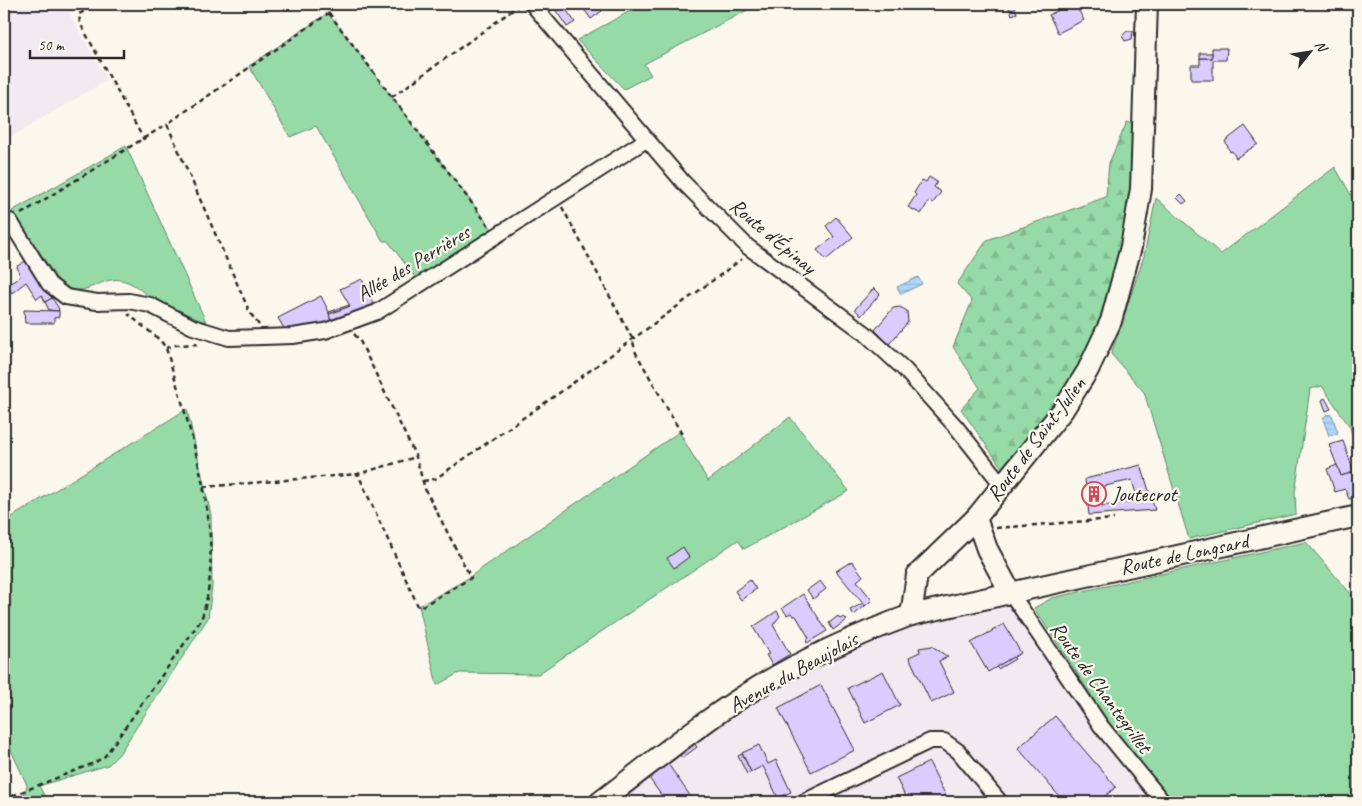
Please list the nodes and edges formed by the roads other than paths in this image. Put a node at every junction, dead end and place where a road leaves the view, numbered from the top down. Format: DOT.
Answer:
graph roads {
  1 [pos="532,4"];
  2 [pos="1147,4"];
  3 [pos="646,140"];
  4 [pos="10,221"];
  5 [pos="1002,485"];
  6 [pos="1358,516"];
  7 [pos="978,523"];
  8 [pos="1010,592"];
  9 [pos="911,615"];
  10 [pos="600,802"];
  11 [pos="803,802"];
  12 [pos="1000,802"];
  13 [pos="1163,802"];
  1 -- 3 [label="street, Route d'Épinay"];
  2 -- 5 [label="main road, Route de Saint-Julien"];
  3 -- 4 [label="street, Allée des Perrières"];
  3 -- 5 [label="street, Route d'Épinay"];
  5 -- 7 [label="main road, Route de Saint-Julien"];
  6 -- 8 [label="main road, Route de Longsard"];
  7 -- 8 [label="main road"];
  7 -- 9 [label="main road, Route de Saint-Julien"];
  8 -- 9 [label="main road, Avenue du Beaujolais"];
  8 -- 13 [label="street, Route de Chantegrillet"];
  9 -- 10 [label="main road, Avenue du Beaujolais"];
  11 -- 12 [label="street"];
}
